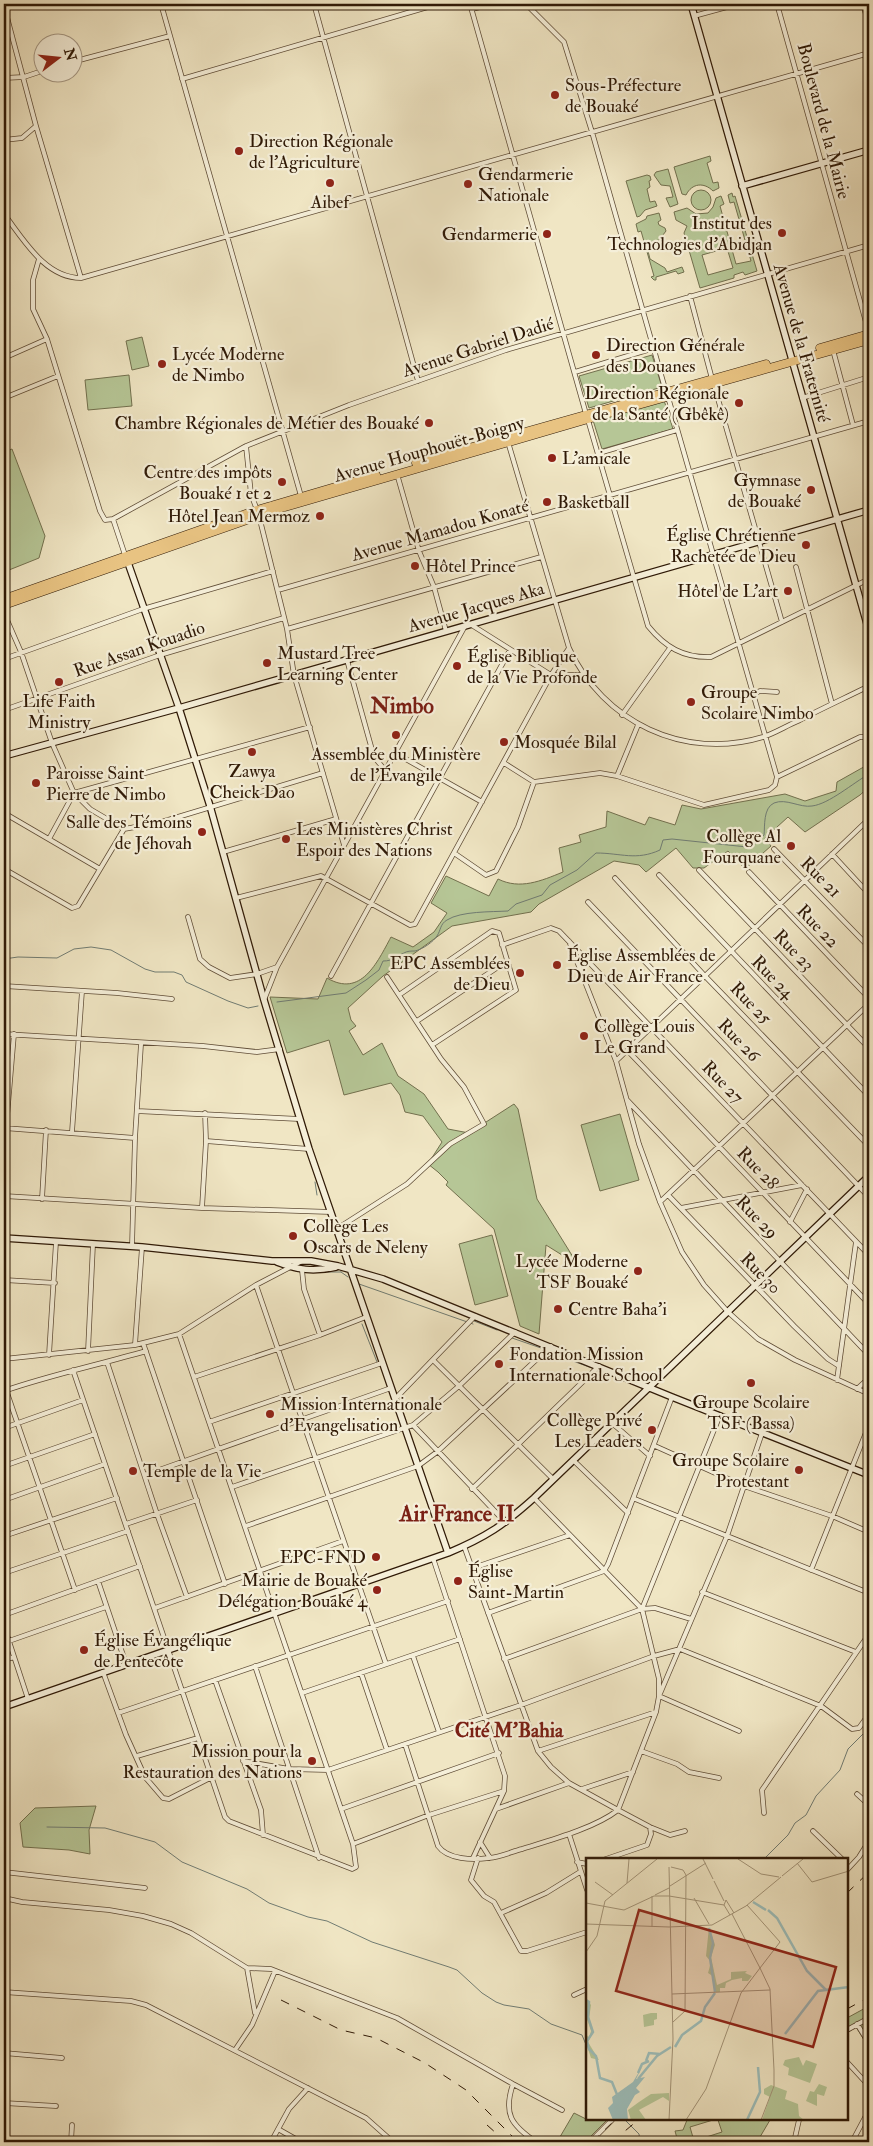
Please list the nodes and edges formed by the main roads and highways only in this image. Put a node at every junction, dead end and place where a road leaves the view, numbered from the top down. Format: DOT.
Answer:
graph roads {
  1 [pos="869,333"];
  2 [pos="869,340"];
  3 [pos="791,359"];
  4 [pos="587,416"];
  5 [pos="258,513"];
  6 [pos="126,558"];
  7 [pos="4,599"];
  8 [pos="4,606"];
  1 -- 3 [label="highway, Avenue Houphouët-Boigny"];
  2 -- 3 [label="highway, Avenue Houphouët-Boigny"];
  3 -- 4 [label="highway, Avenue Houphouët-Boigny"];
  4 -- 5 [label="highway, Avenue Houphouët-Boigny"];
  4 -- 5 [label="highway, Avenue Houphouët-Boigny"];
  5 -- 6 [label="highway, Avenue Houphouët-Boigny"];
  6 -- 7 [label="highway, Avenue Houphouët-Boigny"];
  6 -- 8 [label="highway, Avenue Houphouët-Boigny"];
}
